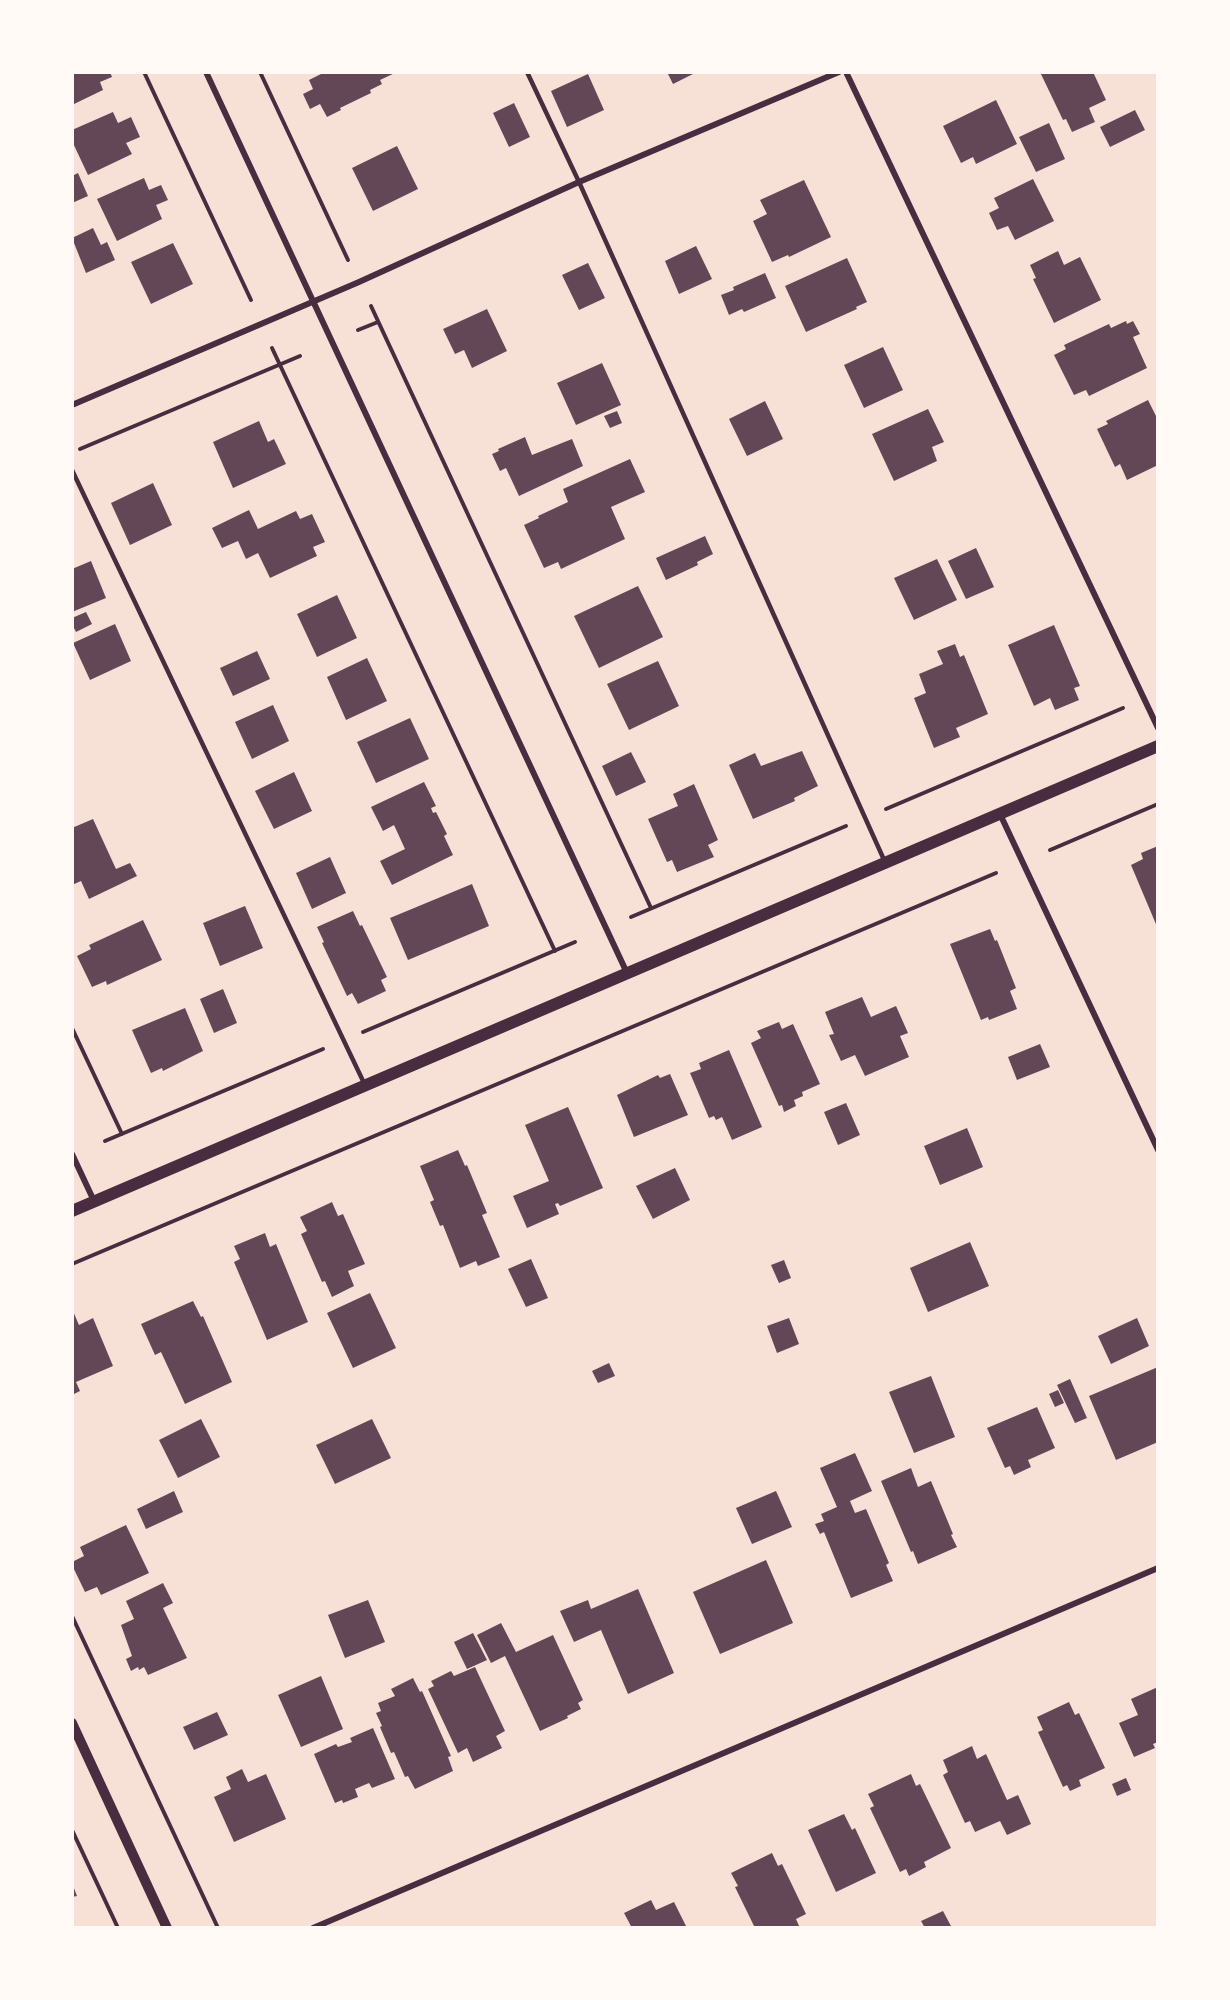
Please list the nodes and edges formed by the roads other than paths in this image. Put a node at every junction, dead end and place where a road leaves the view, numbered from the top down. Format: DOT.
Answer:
graph roads {
  1 [pos="206,72"];
  2 [pos="526,72"];
  3 [pos="839,72"];
  4 [pos="846,72"];
  5 [pos="579,182"];
  6 [pos="313,301"];
  7 [pos="72,405"];
  8 [pos="72,470"];
  9 [pos="1158,728"];
  10 [pos="1158,747"];
  11 [pos="1000,814"];
  12 [pos="885,863"];
  13 [pos="627,973"];
  14 [pos="366,1085"];
  15 [pos="1158,1150"];
  16 [pos="72,1154"];
  17 [pos="94,1202"];
  18 [pos="72,1211"];
  19 [pos="1158,1568"];
  20 [pos="72,1723"];
  21 [pos="167,1928"];
  22 [pos="313,1928"];
  1 -- 6 [label="street"];
  2 -- 5 [label="lane"];
  3 -- 5 [label="street"];
  4 -- 9 [label="street"];
  5 -- 6 [label="street"];
  5 -- 12 [label="lane"];
  6 -- 7 [label="street"];
  6 -- 13 [label="street"];
  8 -- 14 [label="lane"];
  10 -- 11 [label="main road"];
  11 -- 12 [label="main road"];
  11 -- 15 [label="street"];
  12 -- 13 [label="main road"];
  13 -- 14 [label="main road"];
  14 -- 17 [label="main road"];
  16 -- 17 [label="street"];
  17 -- 18 [label="main road"];
  19 -- 22 [label="street"];
  20 -- 21 [label="street"];
}
